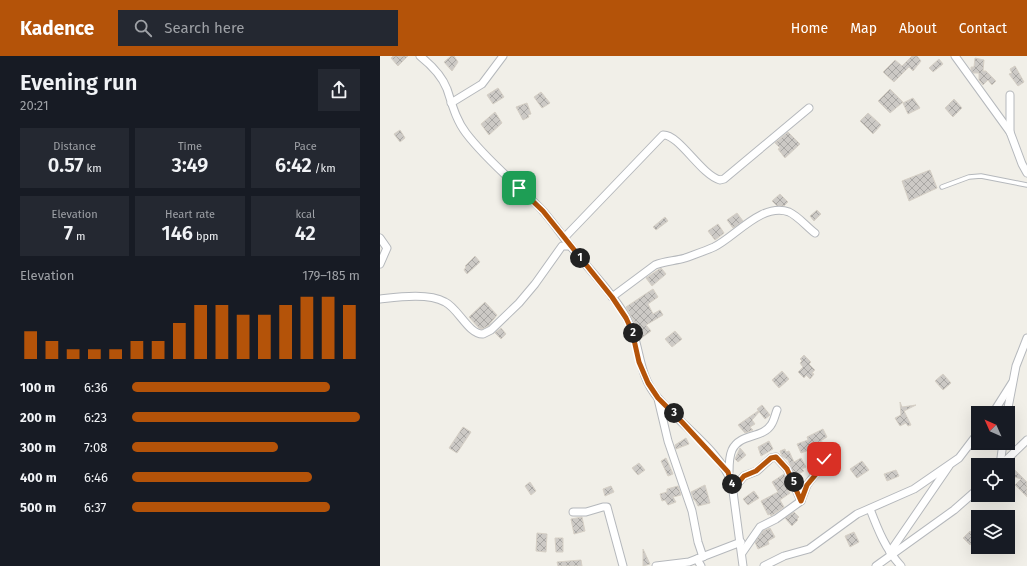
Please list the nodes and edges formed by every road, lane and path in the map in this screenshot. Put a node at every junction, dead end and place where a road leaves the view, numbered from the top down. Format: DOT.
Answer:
graph roads {
  1 [pos="420,56"];
  2 [pos="503,56"];
  3 [pos="955,56"];
  4 [pos="1010,95"];
  5 [pos="451,103"];
  6 [pos="809,108"];
  7 [pos="1010,132"];
  8 [pos="1027,173"];
  9 [pos="1027,185"];
  10 [pos="942,187"];
  11 [pos="815,233"];
  12 [pos="380,238"];
  13 [pos="564,238"];
  14 [pos="570,246"];
  15 [pos="380,264"];
  16 [pos="612,297"];
  17 [pos="380,299"];
  18 [pos="1027,338"];
  19 [pos="1013,382"];
  20 [pos="658,398"];
  21 [pos="998,406"];
  22 [pos="1008,406"];
  23 [pos="777,410"];
  24 [pos="1027,440"];
  25 [pos="971,442"];
  26 [pos="821,446"];
  27 [pos="1008,458"];
  28 [pos="950,464"];
  29 [pos="728,472"];
  30 [pos="733,489"];
  31 [pos="971,494"];
  32 [pos="801,501"];
  33 [pos="870,509"];
  34 [pos="573,512"];
  35 [pos="740,542"];
  36 [pos="742,553"];
  37 [pos="891,554"];
  38 [pos="700,558"];
  39 [pos="624,566"];
  40 [pos="656,566"];
  41 [pos="701,566"];
  42 [pos="743,566"];
  43 [pos="764,566"];
  44 [pos="876,566"];
  45 [pos="901,566"];
  1 -- 5 [label="street"];
  2 -- 5 [label="street"];
  3 -- 7 [label="street"];
  4 -- 7 [label="street"];
  5 -- 13 [label="street"];
  6 -- 13 [label="street"];
  7 -- 8 [label="street"];
  9 -- 10 [label="lane"];
  11 -- 16 [label="street"];
  12 -- 15 [label="street"];
  13 -- 14 [label="street"];
  14 -- 16 [label="street"];
  14 -- 17 [label="street"];
  16 -- 20 [label="street"];
  18 -- 19 [label="street"];
  19 -- 21 [label="street"];
  19 -- 22 [label="street"];
  20 -- 29 [label="street"];
  20 -- 38 [label="street"];
  23 -- 29 [label="street"];
  24 -- 27 [label="street"];
  25 -- 28 [label="street"];
  26 -- 32 [label="street"];
  28 -- 33 [label="street"];
  28 -- 37 [label="street"];
  29 -- 30 [label="street"];
  30 -- 32 [label="street"];
  30 -- 35 [label="street"];
  31 -- 37 [label="street"];
  32 -- 36 [label="street"];
  33 -- 37 [label="street"];
  33 -- 43 [label="street"];
  34 -- 39 [label="street"];
  35 -- 36 [label="street"];
  35 -- 38 [label="street"];
  36 -- 42 [label="street"];
  37 -- 44 [label="street"];
  37 -- 45 [label="street"];
  38 -- 40 [label="street"];
  38 -- 41 [label="street"];
}
